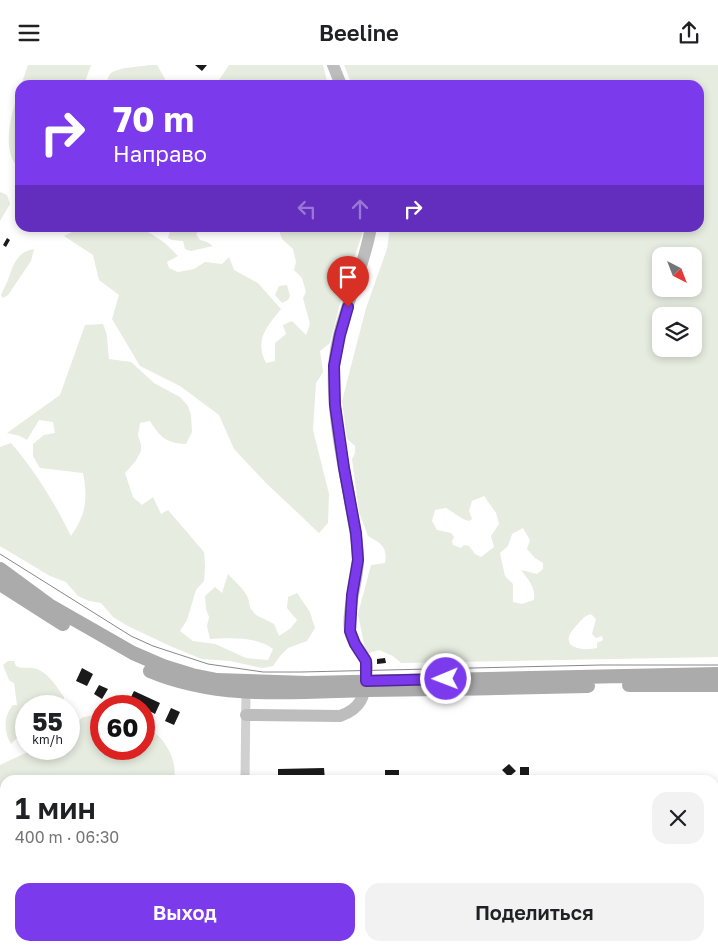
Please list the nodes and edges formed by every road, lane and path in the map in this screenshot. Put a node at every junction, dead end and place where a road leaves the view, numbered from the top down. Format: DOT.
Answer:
graph roads {
  1 [pos="333,65"];
  2 [pos="339,80"];
  3 [pos="370,232"];
  4 [pos="0,569"];
  5 [pos="0,584"];
  6 [pos="718,674"];
  7 [pos="718,685"];
  8 [pos="364,690"];
  9 [pos="246,692"];
  10 [pos="246,715"];
  11 [pos="245,775"];
  1 -- 2 [label="street"];
  3 -- 8 [label="street"];
  4 -- 8 [label="main road"];
  5 -- 9 [label="main road"];
  6 -- 8 [label="main road"];
  7 -- 8 [label="main road"];
  8 -- 9 [label="main road"];
  8 -- 10 [label="street"];
  9 -- 10 [label="street"];
  10 -- 11 [label="street"];
}
